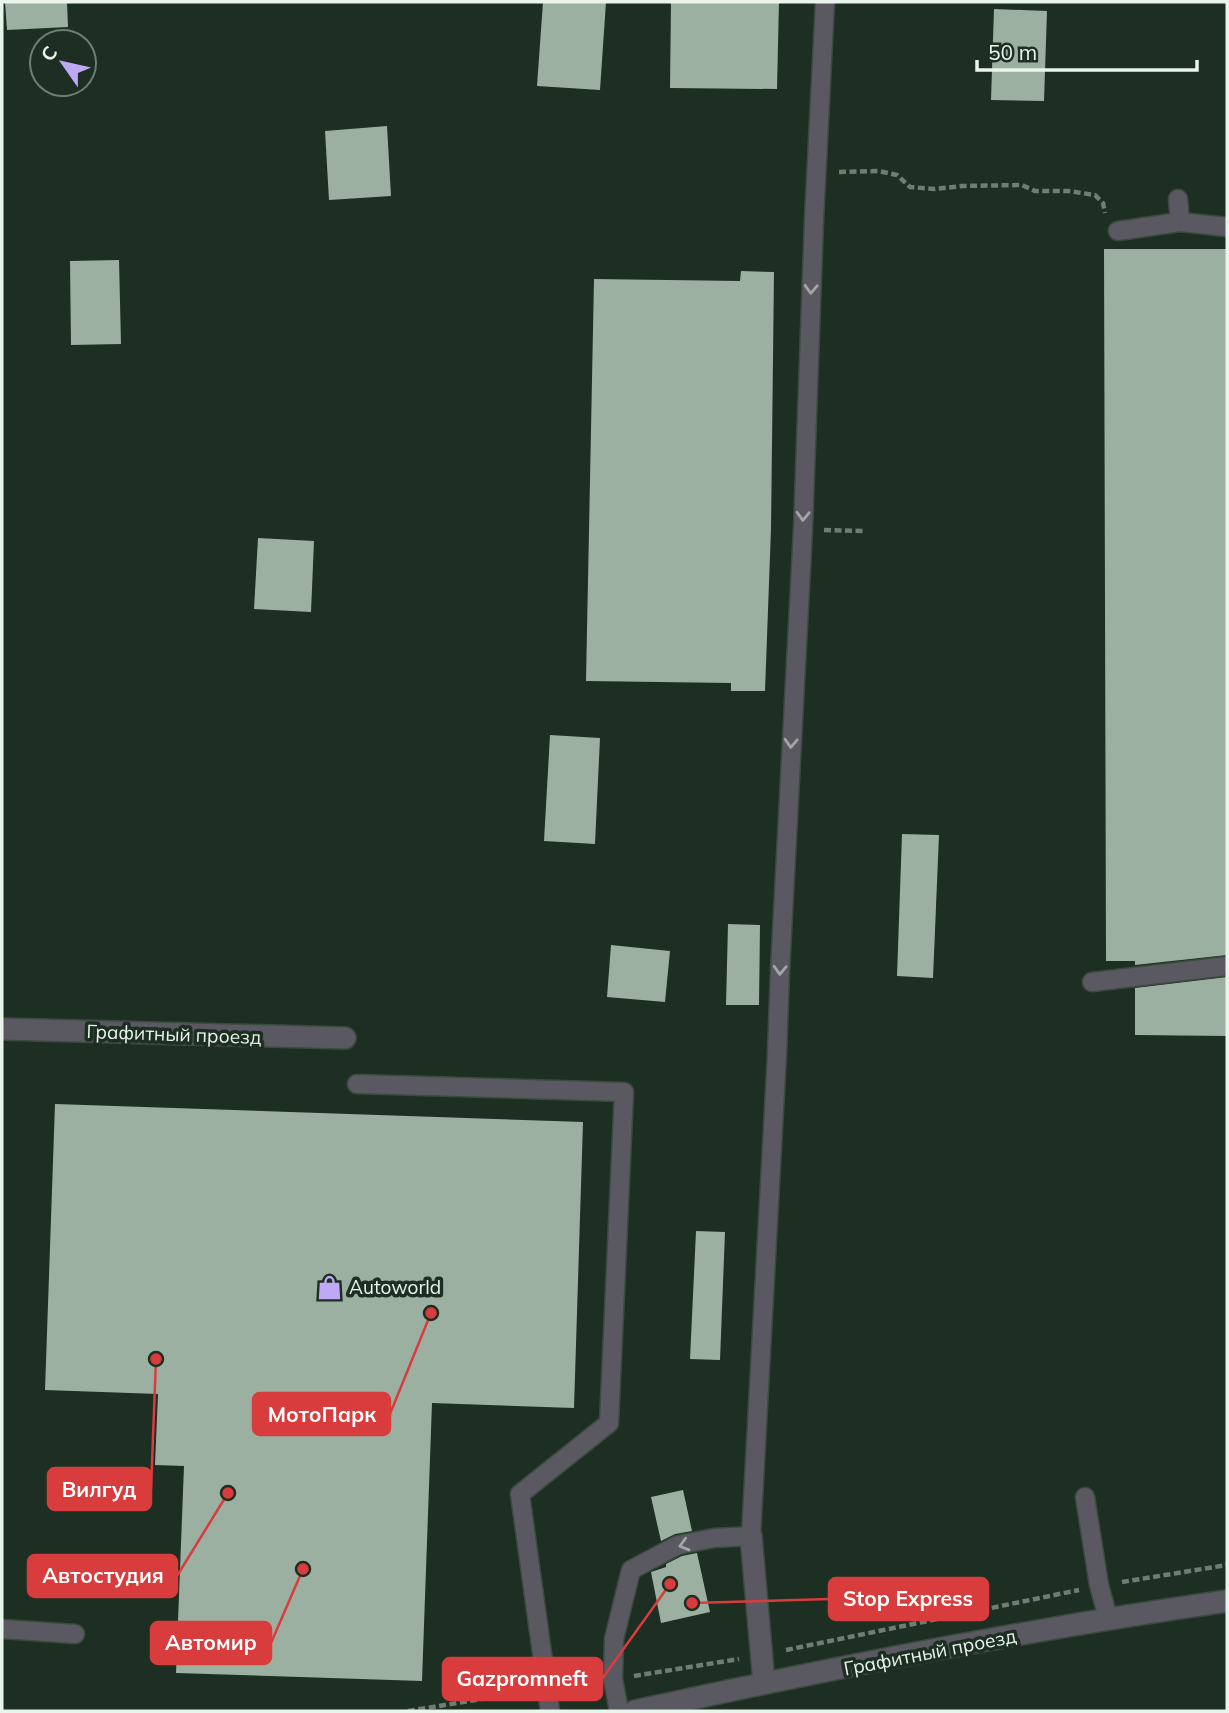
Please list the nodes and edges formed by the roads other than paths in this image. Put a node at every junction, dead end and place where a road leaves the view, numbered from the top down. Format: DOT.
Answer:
graph roads {
  1 [pos="825,2"];
  2 [pos="1178,199"];
  3 [pos="1180,222"];
  4 [pos="1227,227"];
  5 [pos="1118,231"];
  6 [pos="1227,966"];
  7 [pos="1092,982"];
  8 [pos="2,1029"];
  9 [pos="345,1038"];
  10 [pos="357,1084"];
  11 [pos="1085,1497"];
  12 [pos="751,1536"];
  13 [pos="1227,1601"];
  14 [pos="1108,1618"];
  15 [pos="2,1629"];
  16 [pos="75,1634"];
  17 [pos="764,1683"];
  18 [pos="550,1711"];
  19 [pos="619,1711"];
  20 [pos="635,1711"];
  1 -- 12 [label="lane, one-way"];
  2 -- 3 [label="lane"];
  3 -- 4 [label="lane"];
  3 -- 5 [label="lane"];
  6 -- 7 [label="lane"];
  8 -- 9 [label="street, Графитный проезд"];
  10 -- 18 [label="lane"];
  11 -- 14 [label="lane"];
  12 -- 17 [label="street"];
  12 -- 19 [label="lane, one-way"];
  13 -- 14 [label="street, Графитный проезд"];
  14 -- 17 [label="street, Графитный проезд"];
  15 -- 16 [label="lane"];
  17 -- 20 [label="street, Графитный проезд"];
}
